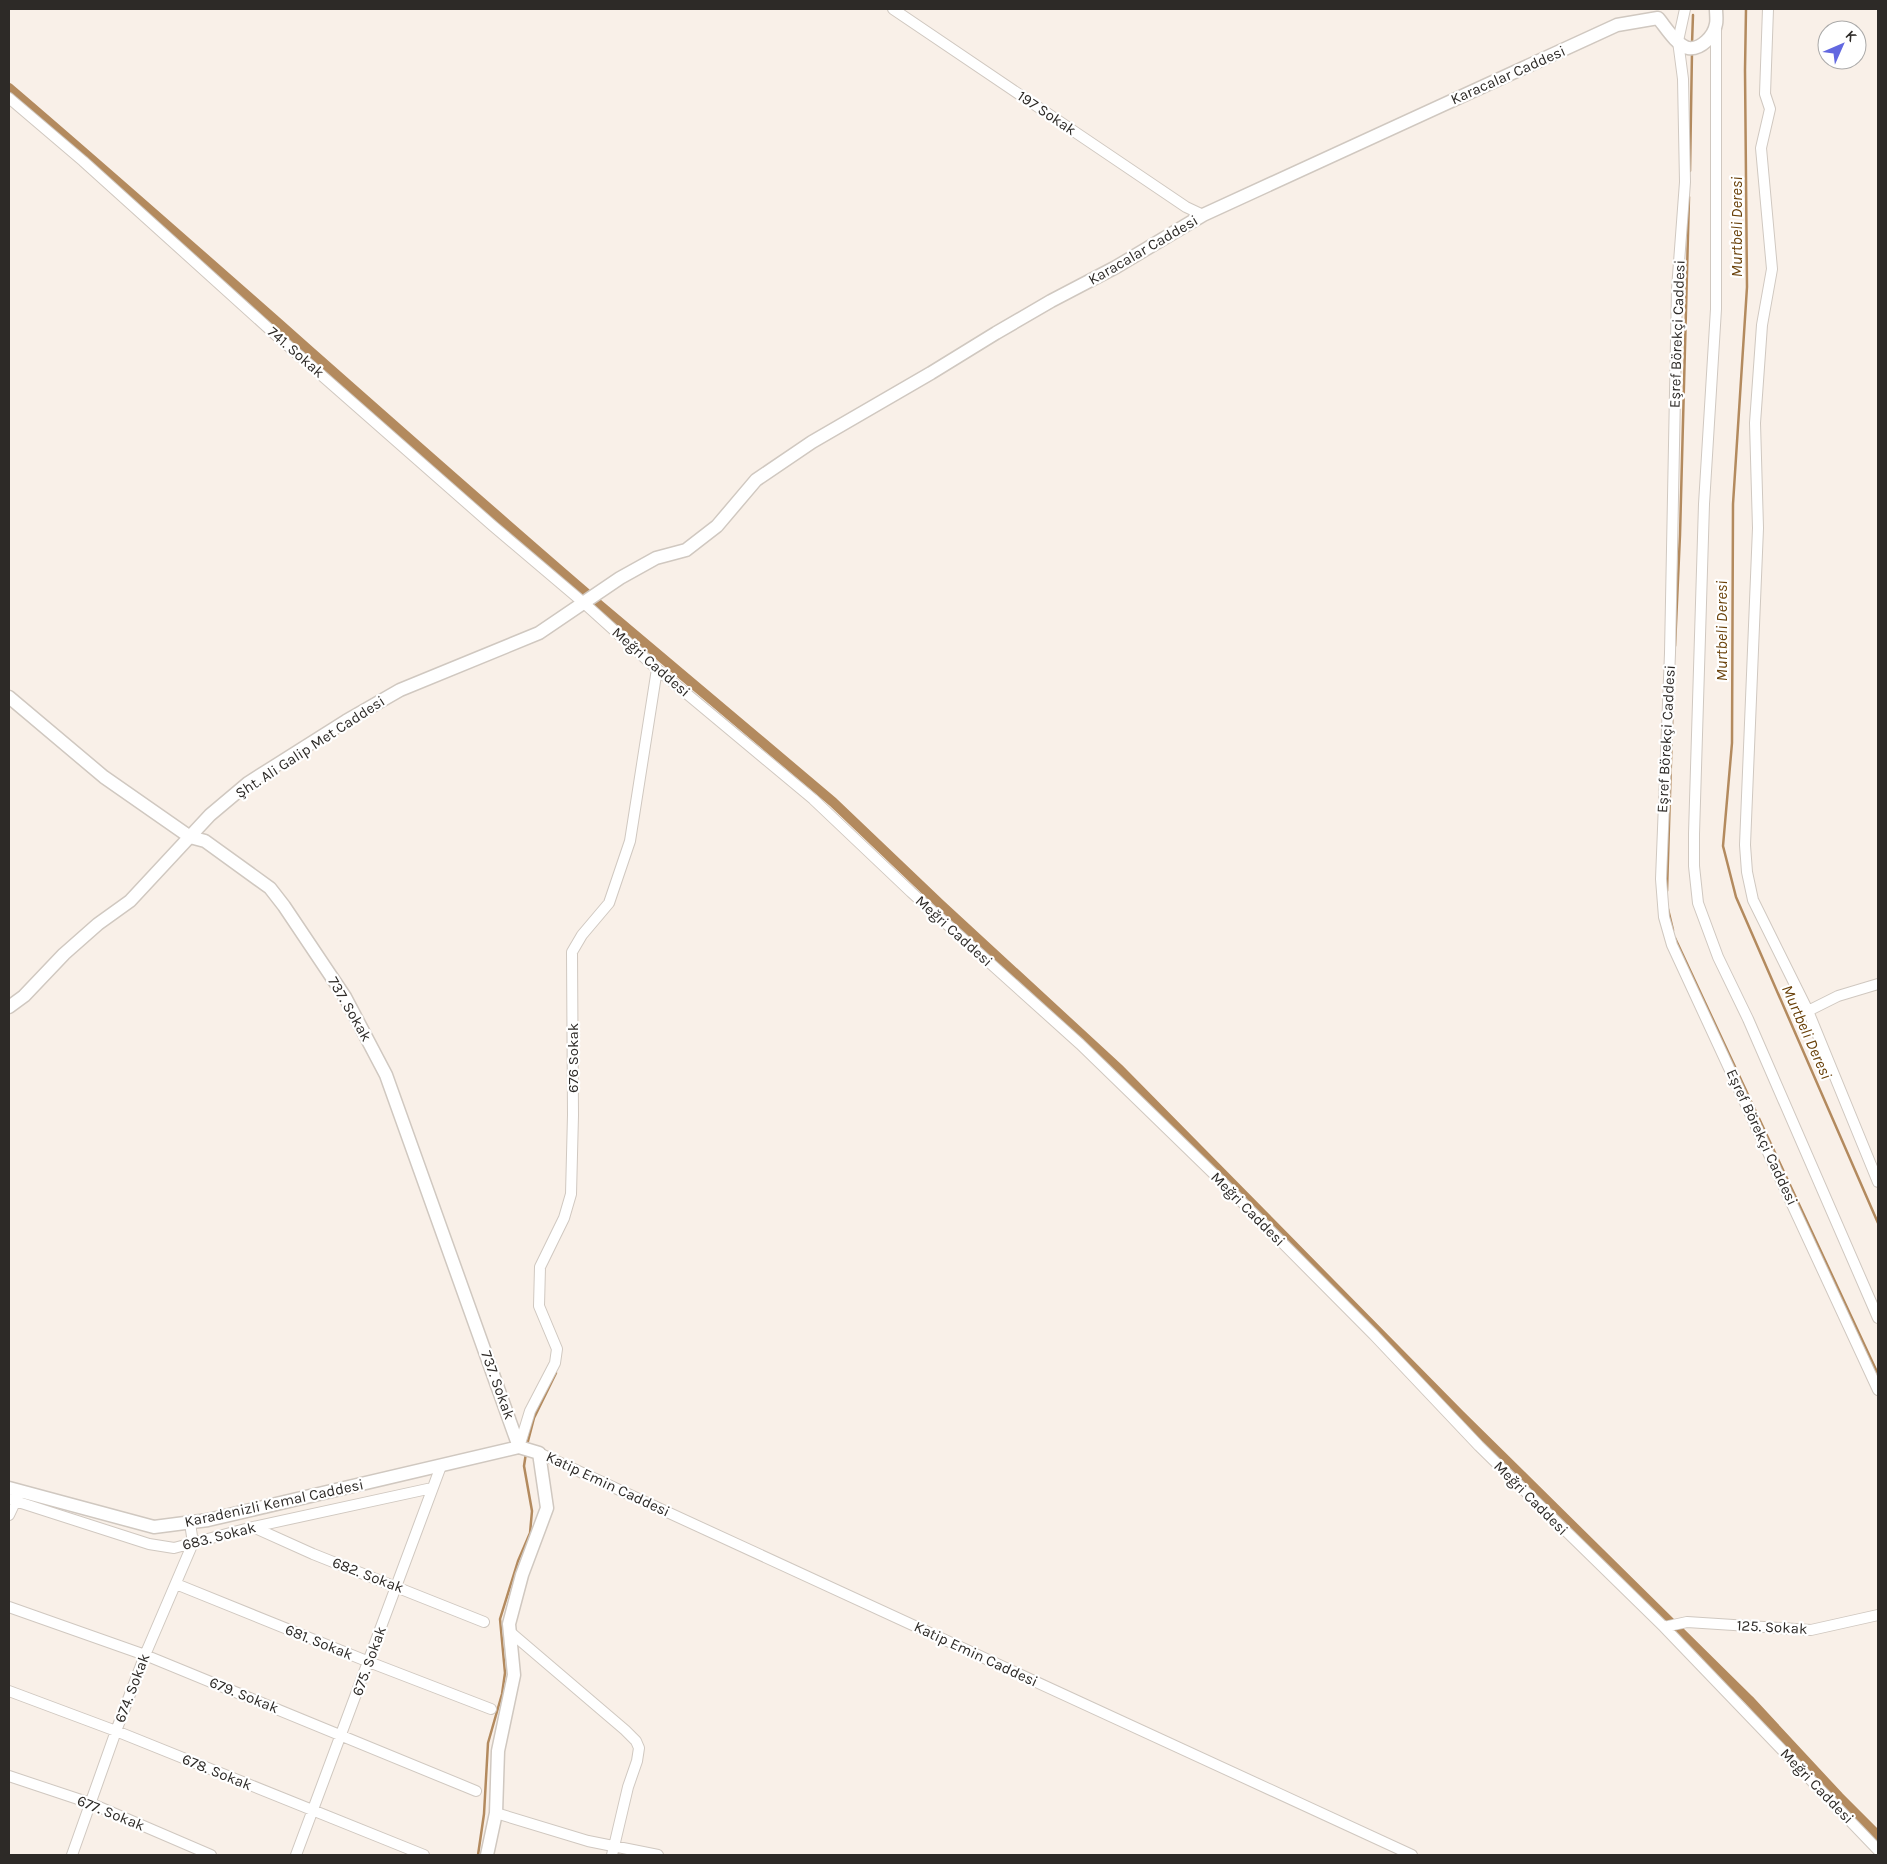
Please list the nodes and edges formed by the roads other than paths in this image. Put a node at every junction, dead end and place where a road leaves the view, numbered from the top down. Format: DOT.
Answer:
graph roads {
  1 [pos="893,9"];
  2 [pos="1685,9"];
  3 [pos="1716,9"];
  4 [pos="1768,9"];
  5 [pos="1716,25"];
  6 [pos="1687,45"];
  7 [pos="9,98"];
  8 [pos="1203,215"];
  9 [pos="585,604"];
  10 [pos="657,670"];
  11 [pos="9,697"];
  12 [pos="190,837"];
  13 [pos="1878,984"];
  14 [pos="9,1007"];
  15 [pos="1808,1011"];
  16 [pos="1878,1182"];
  17 [pos="1878,1318"];
  18 [pos="1878,1390"];
  19 [pos="528,1450"];
  20 [pos="440,1466"];
  21 [pos="432,1488"];
  22 [pos="13,1495"];
  23 [pos="9,1515"];
  24 [pos="190,1522"];
  25 [pos="253,1527"];
  26 [pos="193,1543"];
  27 [pos="176,1584"];
  28 [pos="397,1586"];
  29 [pos="9,1607"];
  30 [pos="1878,1615"];
  31 [pos="484,1622"];
  32 [pos="1664,1627"];
  33 [pos="510,1631"];
  34 [pos="145,1655"];
  35 [pos="369,1662"];
  36 [pos="9,1691"];
  37 [pos="491,1709"];
  38 [pos="116,1731"];
  39 [pos="342,1736"];
  40 [pos="9,1776"];
  41 [pos="476,1791"];
  42 [pos="90,1803"];
  43 [pos="314,1812"];
  44 [pos="496,1814"];
  45 [pos="1878,1850"];
  46 [pos="613,1851"];
  47 [pos="72,1855"];
  48 [pos="211,1855"];
  49 [pos="296,1855"];
  50 [pos="424,1855"];
  51 [pos="487,1855"];
  52 [pos="658,1855"];
  53 [pos="1412,1855"];
  1 -- 8 [label="street, 197 Sokak"];
  2 -- 6 [label="street, Eşref Börekçi Caddesi"];
  3 -- 5 [label="street"];
  4 -- 15 [label="street"];
  5 -- 6 [label="street"];
  5 -- 17 [label="street"];
  6 -- 8 [label="street, Karacalar Caddesi"];
  6 -- 18 [label="street, Eşref Börekçi Caddesi"];
  7 -- 9 [label="street, 741. Sokak"];
  8 -- 9 [label="street, Karacalar Caddesi"];
  9 -- 10 [label="street, Meğri Caddesi"];
  9 -- 12 [label="street, Şht. Ali Galip Met Caddesi"];
  10 -- 19 [label="street, 676 Sokak"];
  10 -- 32 [label="street, Meğri Caddesi"];
  11 -- 12 [label="street, 737. Sokak"];
  12 -- 14 [label="street, Şht. Ali Galip Met Caddesi"];
  12 -- 19 [label="street, 737. Sokak"];
  13 -- 15 [label="street"];
  15 -- 16 [label="street"];
  19 -- 20 [label="street, Karadenizli Kemal Caddesi"];
  19 -- 33 [label="street, 737. Sokak"];
  19 -- 53 [label="street, Katip Emin Caddesi"];
  20 -- 21 [label="street, 675. Sokak"];
  20 -- 24 [label="street, Karadenizli Kemal Caddesi"];
  21 -- 25 [label="street, 683. Sokak"];
  21 -- 28 [label="street, 675. Sokak"];
  22 -- 23 [label="street"];
  22 -- 24 [label="street, Karadenizli Kemal Caddesi"];
  22 -- 26 [label="street, 683. Sokak"];
  24 -- 26 [label="street"];
  25 -- 26 [label="street, 683. Sokak"];
  25 -- 28 [label="street, 682. Sokak"];
  26 -- 27 [label="street, 674. Sokak"];
  27 -- 34 [label="street, 674. Sokak"];
  27 -- 35 [label="street, 681. Sokak"];
  28 -- 31 [label="street, 682. Sokak"];
  28 -- 35 [label="street, 675. Sokak"];
  29 -- 34 [label="street, 679. Sokak"];
  30 -- 32 [label="street, 125. Sokak"];
  32 -- 45 [label="street, Meğri Caddesi"];
  33 -- 44 [label="street, 737. Sokak"];
  33 -- 46 [label="street"];
  34 -- 38 [label="street, 674. Sokak"];
  34 -- 39 [label="street, 679. Sokak"];
  35 -- 37 [label="street, 681. Sokak"];
  35 -- 39 [label="street, 675. Sokak"];
  36 -- 38 [label="street, 678. Sokak"];
  38 -- 42 [label="street, 674. Sokak"];
  38 -- 43 [label="street, 678. Sokak"];
  39 -- 41 [label="street, 679. Sokak"];
  39 -- 43 [label="street, 675. Sokak"];
  40 -- 42 [label="street, 677. Sokak"];
  42 -- 47 [label="street, 674. Sokak"];
  42 -- 48 [label="street, 677. Sokak"];
  43 -- 49 [label="street, 675. Sokak"];
  43 -- 50 [label="street, 678. Sokak"];
  44 -- 46 [label="street"];
  44 -- 51 [label="street, 737. Sokak"];
  46 -- 52 [label="street"];
}
